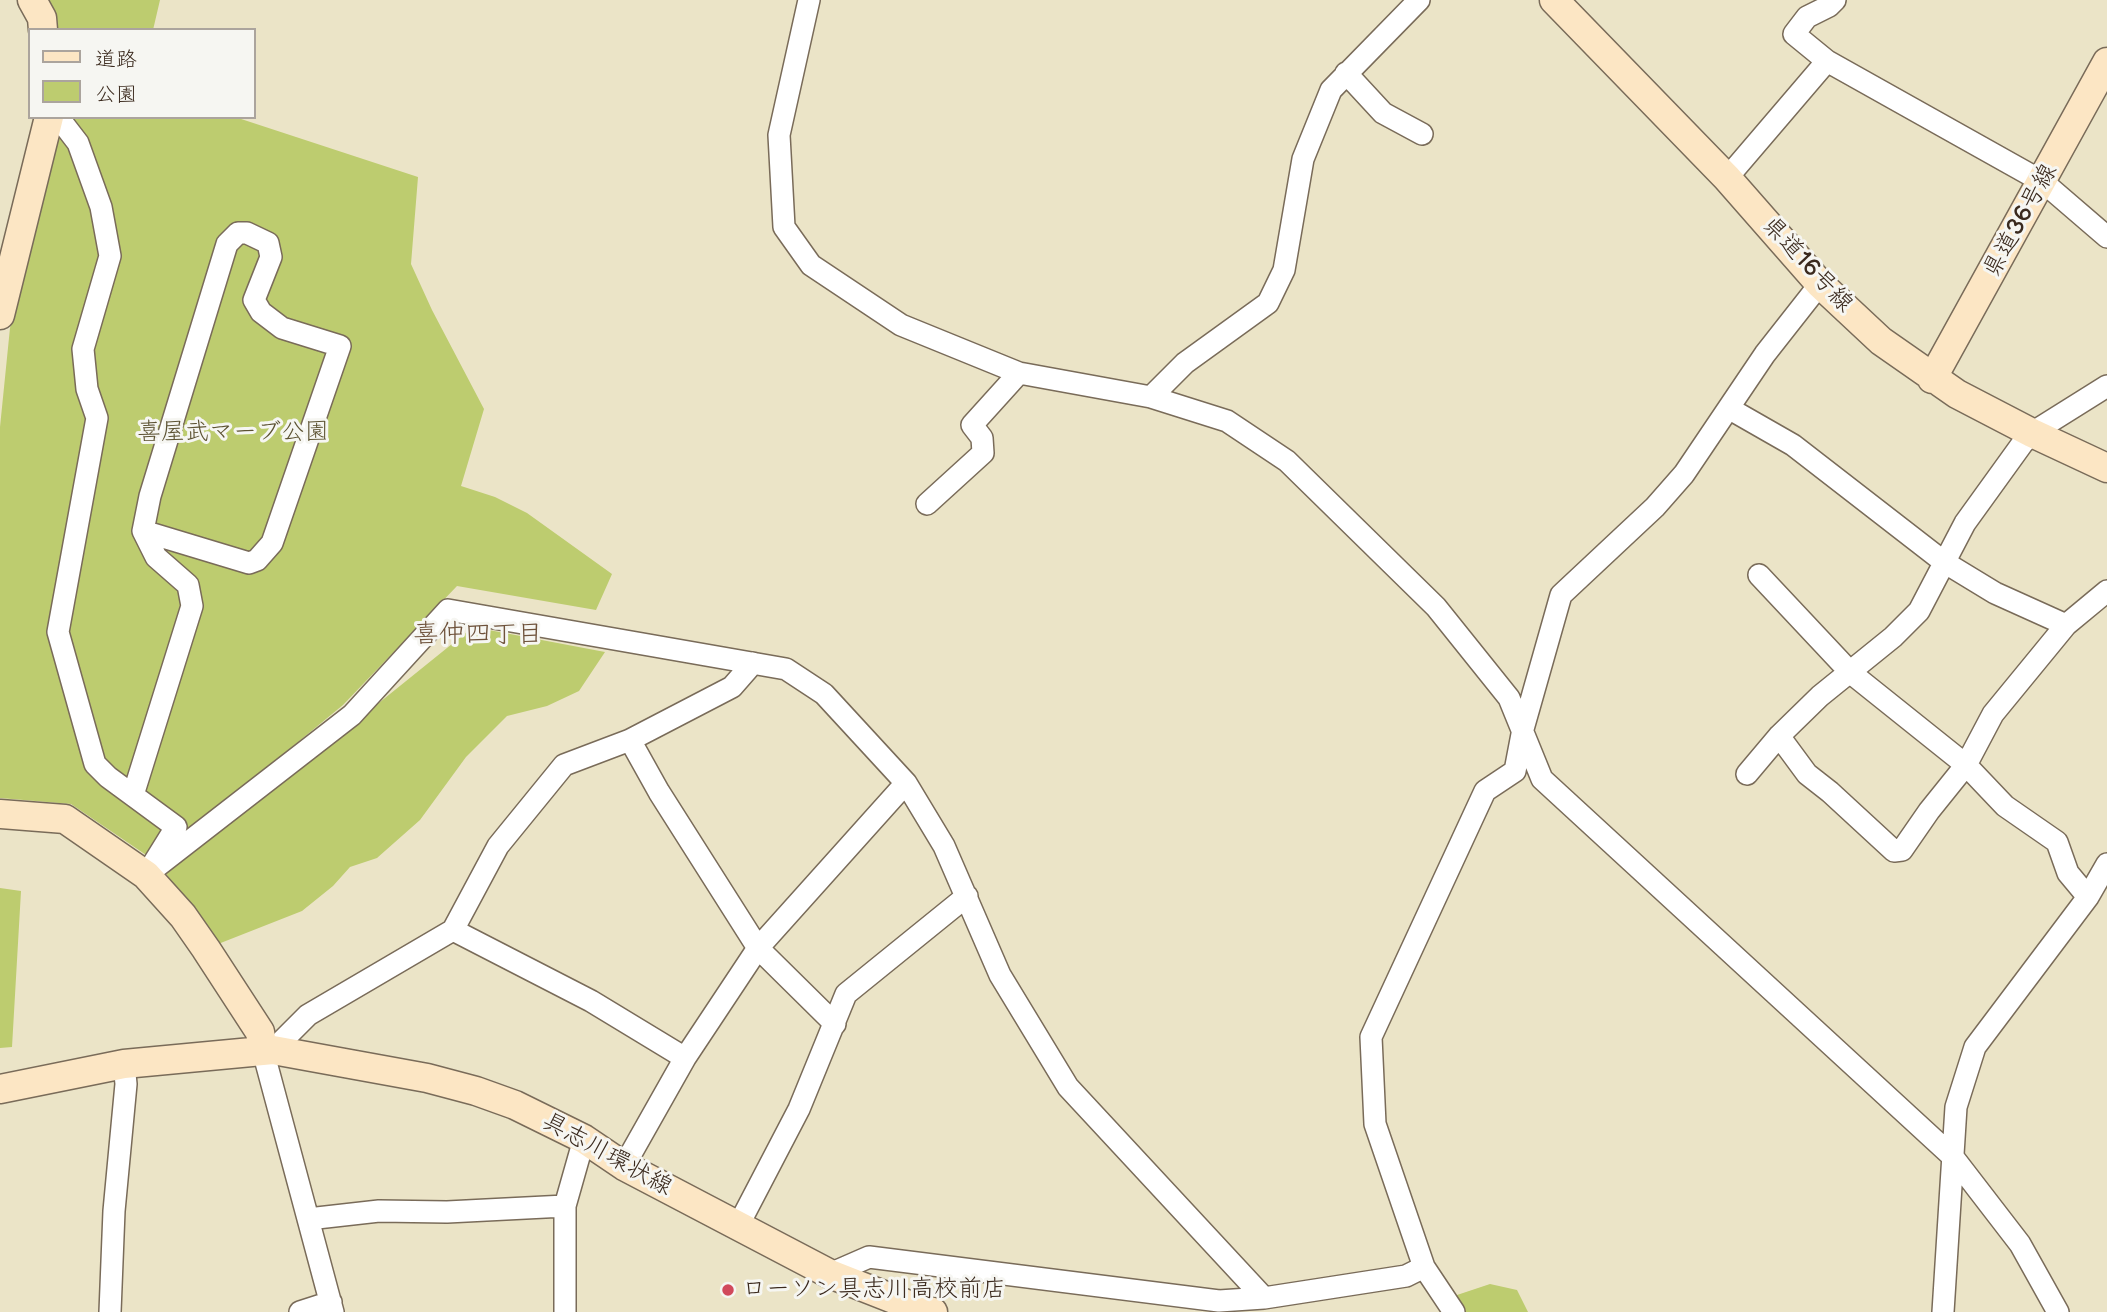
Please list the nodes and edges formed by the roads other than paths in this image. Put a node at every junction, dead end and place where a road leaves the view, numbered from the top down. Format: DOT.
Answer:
graph roads {
  1 [pos="32,0"];
  2 [pos="808,0"];
  3 [pos="1419,0"];
  4 [pos="1554,0"];
  5 [pos="1835,0"];
  6 [pos="43,28"];
  7 [pos="1827,61"];
  8 [pos="2107,62"];
  9 [pos="1346,73"];
  10 [pos="49,119"];
  11 [pos="60,119"];
  12 [pos="1422,134"];
  13 [pos="1727,178"];
  14 [pos="2043,182"];
  15 [pos="2107,237"];
  16 [pos="1820,284"];
  17 [pos="0,315"];
  18 [pos="1019,373"];
  19 [pos="1932,379"];
  20 [pos="2107,386"];
  21 [pos="1151,397"];
  22 [pos="1730,409"];
  23 [pos="2032,433"];
  24 [pos="2107,468"];
  25 [pos="928,504"];
  26 [pos="143,531"];
  27 [pos="1944,562"];
  28 [pos="1759,575"];
  29 [pos="2107,591"];
  30 [pos="2066,625"];
  31 [pos="753,663"];
  32 [pos="1851,673"];
  33 [pos="1522,729"];
  34 [pos="1779,736"];
  35 [pos="630,740"];
  36 [pos="1966,765"];
  37 [pos="1747,774"];
  38 [pos="906,783"];
  39 [pos="133,795"];
  40 [pos="0,814"];
  41 [pos="2107,864"];
  42 [pos="146,875"];
  43 [pos="967,896"];
  44 [pos="2088,897"];
  45 [pos="453,930"];
  46 [pos="758,948"];
  47 [pos="835,1024"];
  48 [pos="268,1050"];
  49 [pos="685,1058"];
  50 [pos="124,1064"];
  51 [pos="0,1089"];
  52 [pos="584,1139"];
  53 [pos="1953,1157"];
  54 [pos="625,1166"];
  55 [pos="565,1206"];
  56 [pos="308,1219"];
  57 [pos="738,1226"];
  58 [pos="1424,1267"];
  59 [pos="830,1275"];
  60 [pos="1264,1298"];
  61 [pos="332,1307"];
  62 [pos="110,1312"];
  63 [pos="300,1312"];
  64 [pos="565,1312"];
  65 [pos="933,1312"];
  66 [pos="1454,1312"];
  67 [pos="1943,1312"];
  68 [pos="2058,1312"];
  1 -- 6 [label="main road"];
  2 -- 18 [label="street"];
  3 -- 9 [label="street"];
  4 -- 13 [label="main road, 県道16号線"];
  5 -- 7 [label="street"];
  7 -- 13 [label="street"];
  7 -- 14 [label="street"];
  8 -- 14 [label="main road, 県道36号線"];
  9 -- 12 [label="street"];
  9 -- 21 [label="street"];
  10 -- 17 [label="main road"];
  11 -- 39 [label="street"];
  13 -- 16 [label="main road, 県道16号線"];
  14 -- 15 [label="street"];
  14 -- 19 [label="main road, 県道36号線"];
  16 -- 19 [label="main road, 県道16号線"];
  16 -- 22 [label="street"];
  18 -- 21 [label="street"];
  18 -- 25 [label="street"];
  19 -- 23 [label="main road, 県道16号線"];
  20 -- 23 [label="street"];
  21 -- 33 [label="street"];
  22 -- 27 [label="street"];
  22 -- 33 [label="street"];
  23 -- 24 [label="main road, 県道16号線"];
  23 -- 27 [label="street"];
  26 -- 26 [label="street"];
  26 -- 39 [label="street"];
  27 -- 30 [label="street"];
  27 -- 32 [label="street"];
  28 -- 32 [label="street"];
  29 -- 30 [label="street"];
  30 -- 36 [label="street"];
  31 -- 35 [label="street"];
  31 -- 38 [label="street"];
  31 -- 42 [label="street"];
  32 -- 34 [label="street"];
  32 -- 36 [label="street"];
  33 -- 53 [label="street"];
  33 -- 58 [label="street"];
  34 -- 36 [label="street"];
  34 -- 37 [label="street"];
  35 -- 45 [label="street"];
  35 -- 46 [label="street"];
  36 -- 44 [label="street"];
  38 -- 43 [label="street"];
  38 -- 46 [label="street"];
  39 -- 42 [label="street"];
  40 -- 42 [label="main road"];
  41 -- 44 [label="street"];
  42 -- 48 [label="main road"];
  43 -- 47 [label="street"];
  43 -- 60 [label="street"];
  44 -- 53 [label="street"];
  45 -- 48 [label="street"];
  45 -- 49 [label="street"];
  46 -- 47 [label="street"];
  46 -- 49 [label="street"];
  47 -- 57 [label="street"];
  48 -- 50 [label="main road, 具志川環状線"];
  48 -- 52 [label="main road, 具志川環状線"];
  48 -- 56 [label="street"];
  49 -- 54 [label="street"];
  50 -- 51 [label="main road, 具志川環状線"];
  50 -- 62 [label="street"];
  52 -- 54 [label="main road, 具志川環状線"];
  52 -- 55 [label="street"];
  53 -- 67 [label="street"];
  53 -- 68 [label="street"];
  54 -- 57 [label="main road, 具志川環状線"];
  55 -- 56 [label="street"];
  55 -- 64 [label="street"];
  56 -- 61 [label="street"];
  57 -- 59 [label="main road, 具志川環状線"];
  58 -- 60 [label="street"];
  58 -- 66 [label="street"];
  59 -- 60 [label="street"];
  59 -- 65 [label="main road, 具志川環状線"];
  61 -- 63 [label="street"];
}
